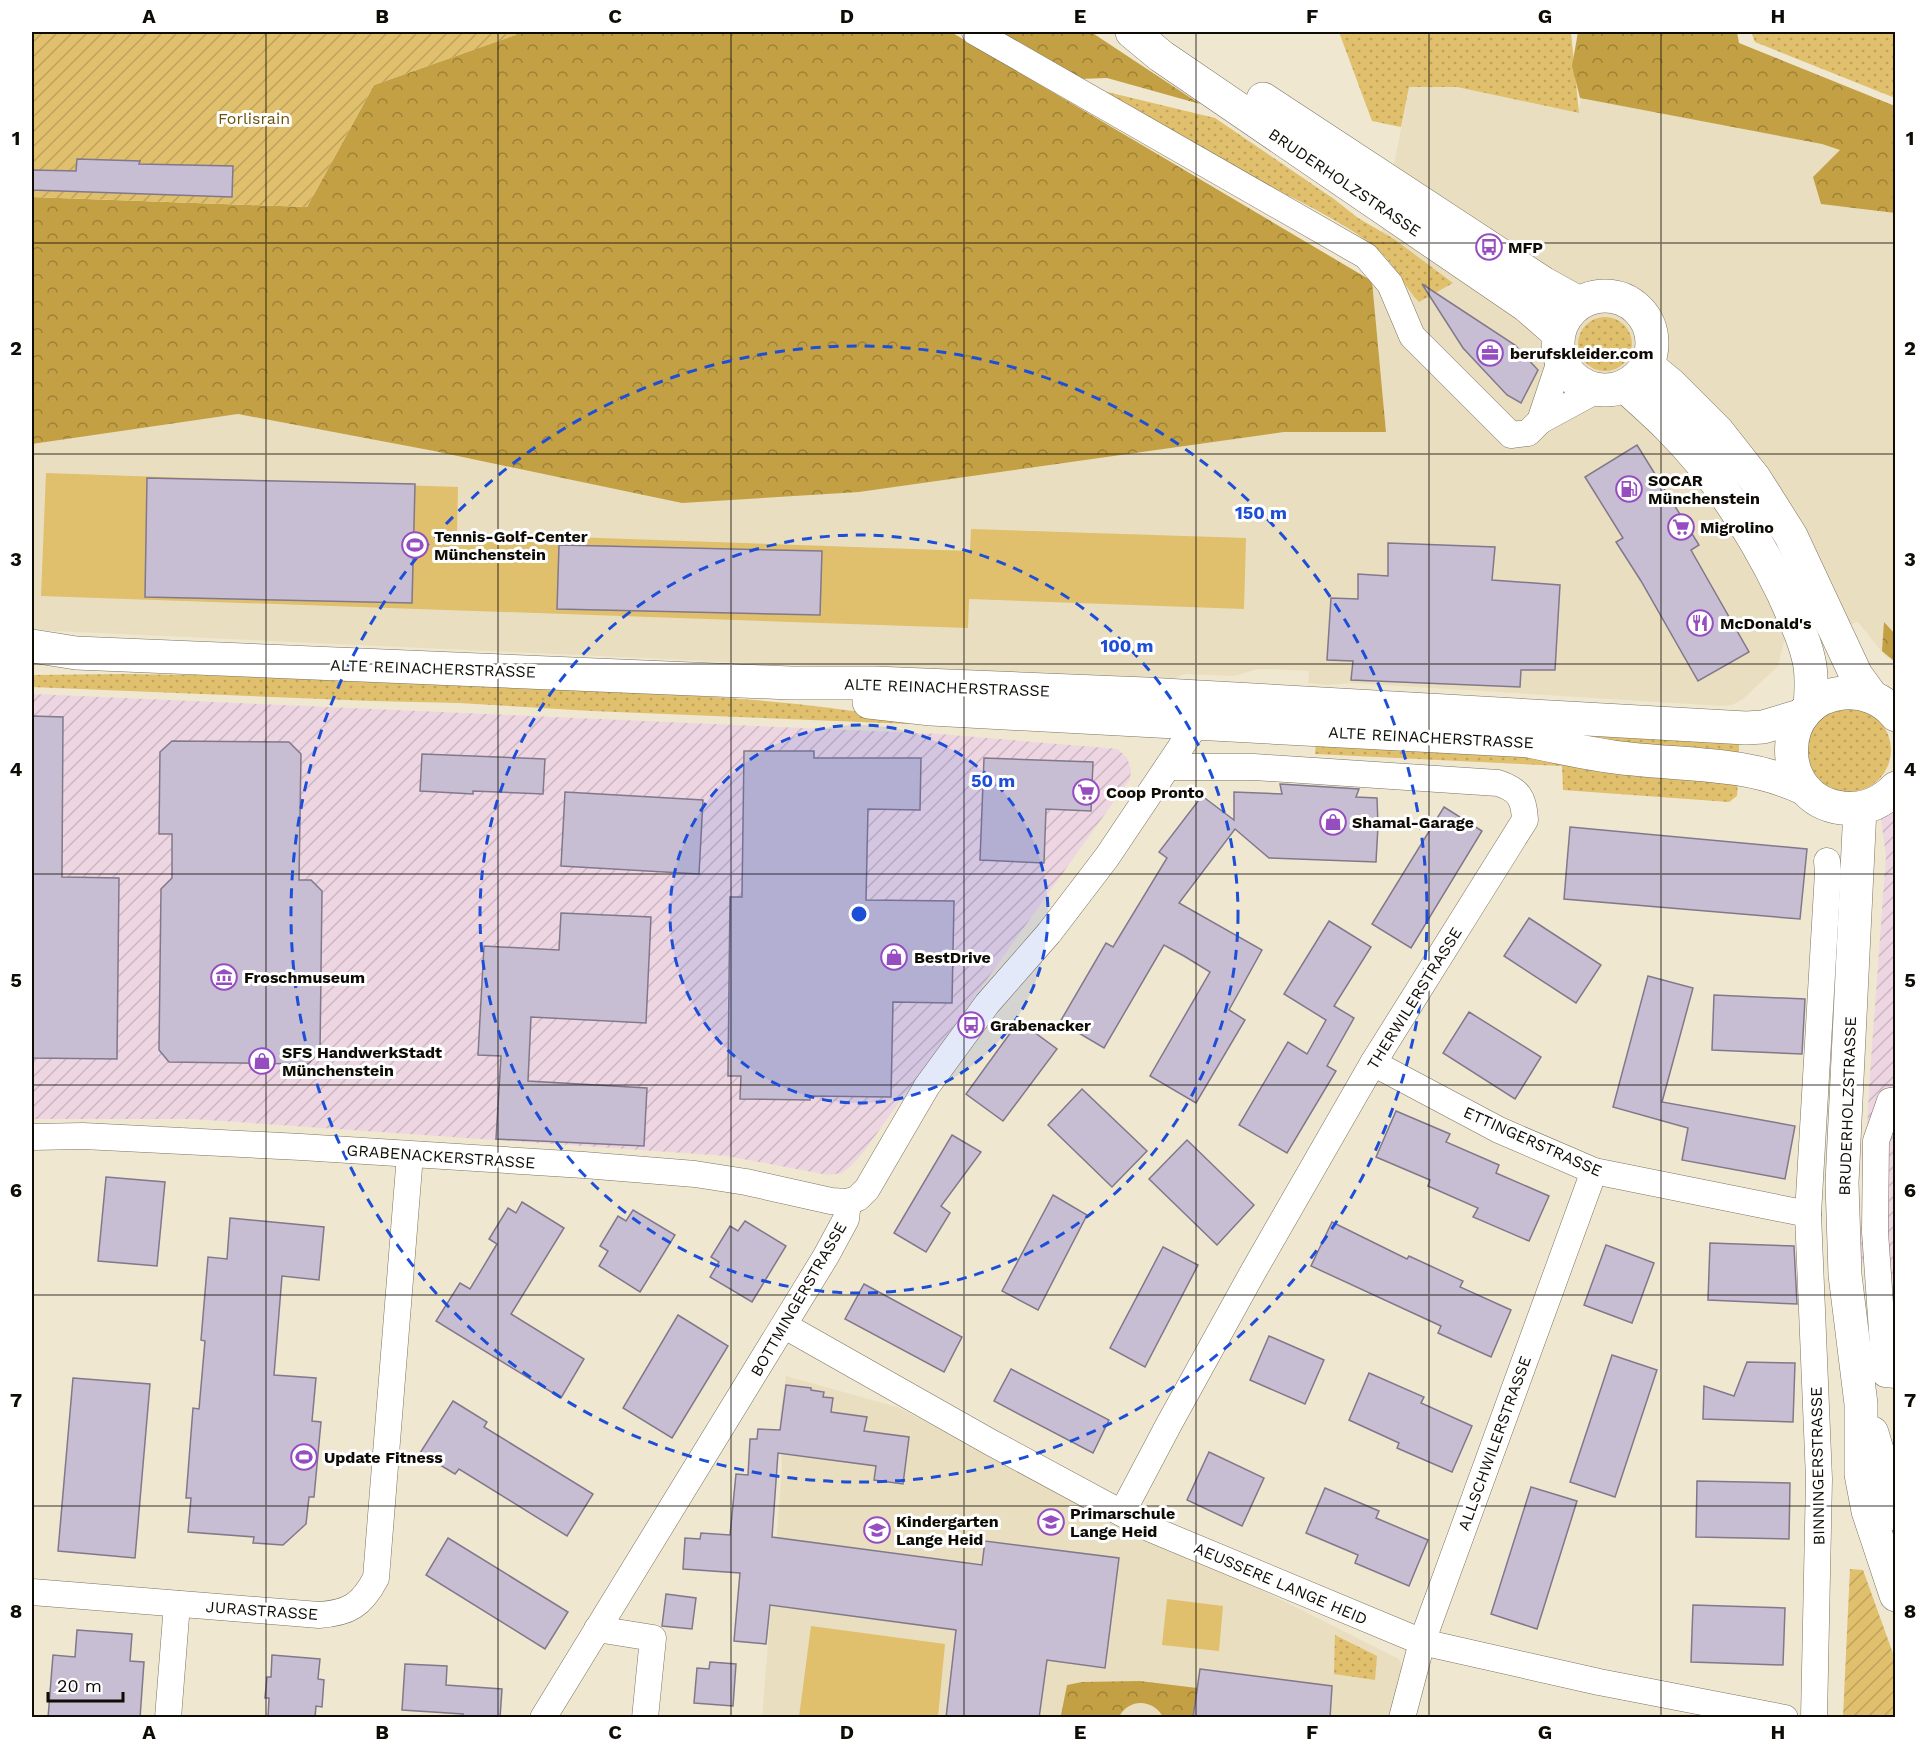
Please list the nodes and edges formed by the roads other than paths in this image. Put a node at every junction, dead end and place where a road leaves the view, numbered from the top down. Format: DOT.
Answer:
graph roads {
  1 [pos="975,32"];
  2 [pos="1132,32"];
  3 [pos="1158,32"];
  4 [pos="1579,303"];
  5 [pos="1559,347"];
  6 [pos="1623,380"];
  7 [pos="1540,421"];
  8 [pos="32,646"];
  9 [pos="75,653"];
  10 [pos="32,662"];
  11 [pos="1890,710"];
  12 [pos="1205,711"];
  13 [pos="1806,711"];
  14 [pos="1168,767"];
  15 [pos="1803,788"];
  16 [pos="1895,789"];
  17 [pos="1860,808"];
  18 [pos="1827,861"];
  19 [pos="1373,1063"];
  20 [pos="1893,1101"];
  21 [pos="32,1137"];
  22 [pos="410,1155"];
  23 [pos="1594,1171"];
  24 [pos="848,1202"];
  25 [pos="1808,1214"];
  26 [pos="785,1326"];
  27 [pos="1896,1375"];
  28 [pos="1861,1404"];
  29 [pos="1122,1513"];
  30 [pos="1896,1514"];
  31 [pos="32,1592"];
  32 [pos="1896,1595"];
  33 [pos="177,1604"];
  34 [pos="597,1629"];
  35 [pos="1422,1642"];
  36 [pos="168,1718"];
  37 [pos="543,1718"];
  38 [pos="645,1718"];
  39 [pos="1402,1718"];
  40 [pos="1785,1718"];
  41 [pos="1814,1718"];
  1 -- 7 [label="street"];
  2 -- 5 [label="main road, BRUDERHOLZSTRASSE"];
  3 -- 4 [label="main road, BRUDERHOLZSTRASSE"];
  4 -- 5 [label="main road"];
  4 -- 6 [label="main road"];
  5 -- 6 [label="main road"];
  5 -- 7 [label="street"];
  6 -- 7 [label="street"];
  6 -- 11 [label="main road"];
  6 -- 13 [label="main road"];
  8 -- 9 [label="main road, ALTE REINACHERSTRASSE"];
  9 -- 10 [label="main road, ALTE REINACHERSTRASSE"];
  9 -- 12 [label="main road, ALTE REINACHERSTRASSE"];
  11 -- 13 [label="main road, ALTE REINACHERSTRASSE"];
  12 -- 13 [label="main road, ALTE REINACHERSTRASSE"];
  12 -- 14 [label="street, BOTTMINGERSTRASSE"];
  12 -- 15 [label="main road, ALTE REINACHERSTRASSE"];
  13 -- 15 [label="main road"];
  14 -- 19 [label="street, THERWILERSTRASSE"];
  14 -- 24 [label="street, BOTTMINGERSTRASSE"];
  15 -- 17 [label="main road, ALTE REINACHERSTRASSE"];
  16 -- 17 [label="main road"];
  17 -- 28 [label="main road, BRUDERHOLZSTRASSE"];
  18 -- 25 [label="street, BINNINGERSTRASSE"];
  19 -- 23 [label="street, ETTINGERSTRASSE"];
  19 -- 29 [label="street, THERWILERSTRASSE"];
  20 -- 27 [label="street"];
  21 -- 22 [label="street, GRABENACKERSTRASSE"];
  22 -- 24 [label="street, GRABENACKERSTRASSE"];
  22 -- 33 [label="street, JURASTRASSE"];
  23 -- 25 [label="street, ETTINGERSTRASSE"];
  23 -- 35 [label="street, ALLSCHWILERSTRASSE"];
  24 -- 26 [label="street, BOTTMINGERSTRASSE"];
  25 -- 41 [label="street, BINNINGERSTRASSE"];
  26 -- 29 [label="street, AEUSSERE LANGE HEID"];
  26 -- 34 [label="street, BOTTMINGERSTRASSE"];
  28 -- 30 [label="main road, BRUDERHOLZSTRASSE"];
  28 -- 32 [label="main road, BRUDERHOLZSTRASSE"];
  29 -- 35 [label="street, AEUSSERE LANGE HEID"];
  31 -- 33 [label="street, JURASTRASSE"];
  33 -- 36 [label="street"];
  34 -- 37 [label="street, BOTTMINGERSTRASSE"];
  34 -- 38 [label="street"];
  35 -- 39 [label="street, ALLSCHWILERSTRASSE"];
  35 -- 40 [label="street, AEUSSERE LANGE HEID"];
}
